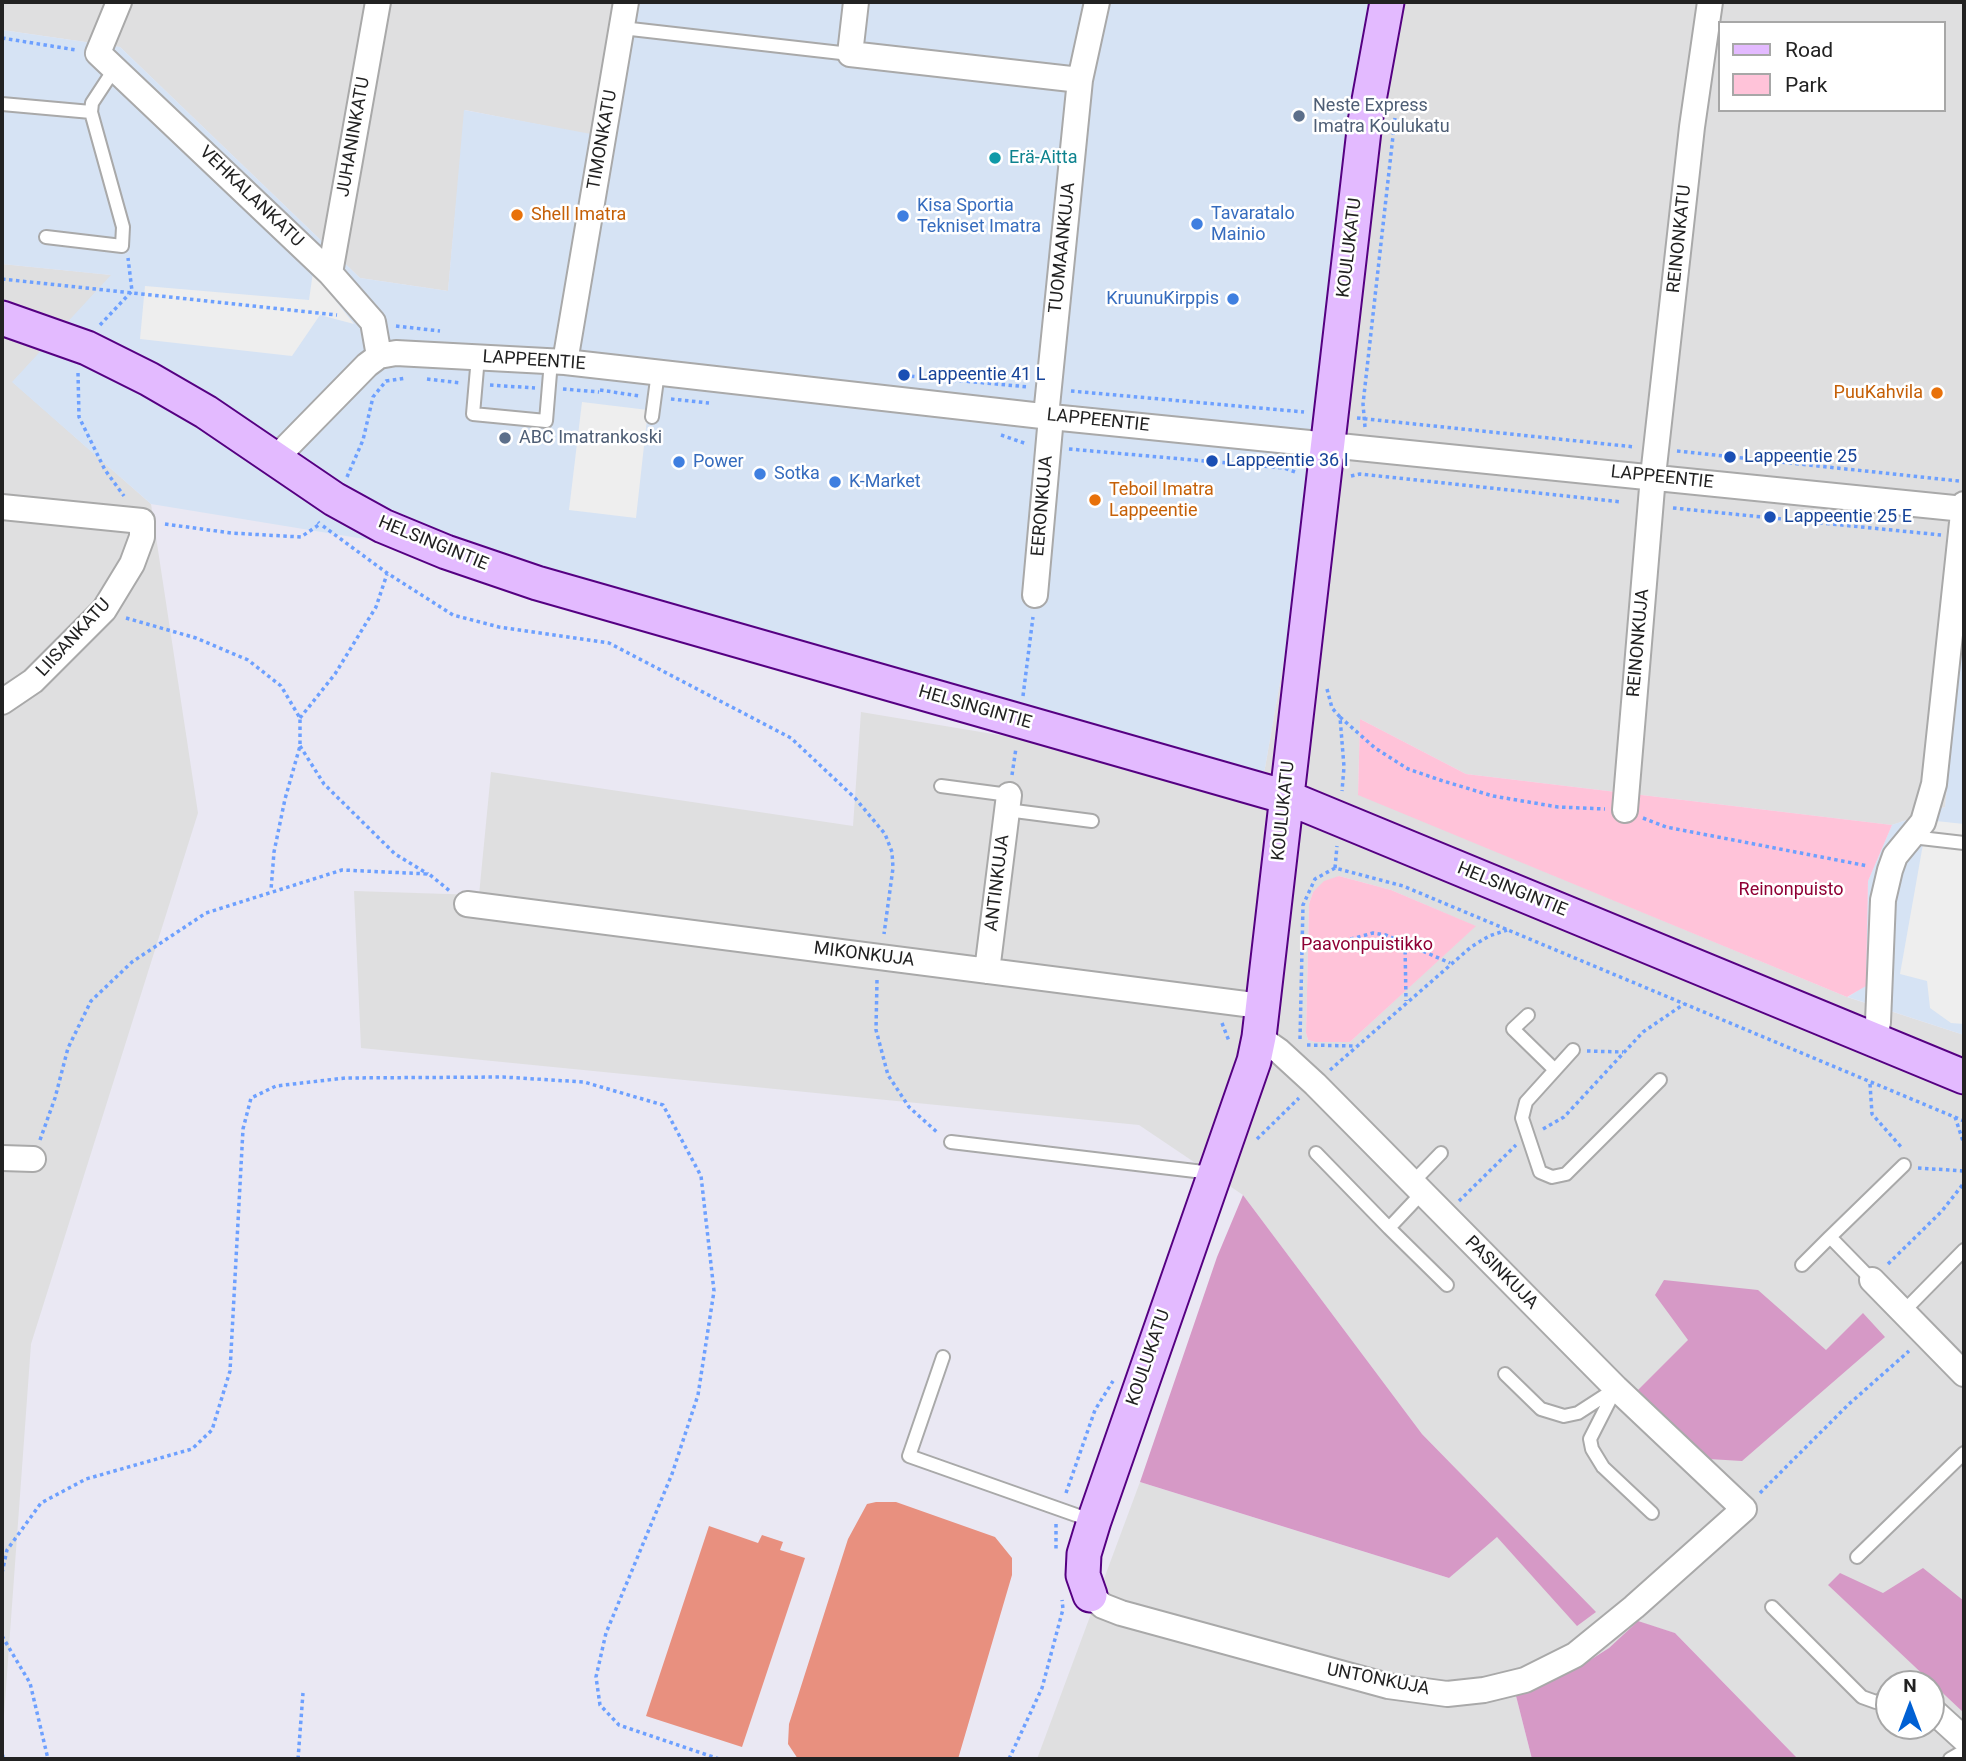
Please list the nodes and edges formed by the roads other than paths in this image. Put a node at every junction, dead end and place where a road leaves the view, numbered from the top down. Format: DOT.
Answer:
graph roads {
  1 [pos="119,2"];
  2 [pos="379,2"];
  3 [pos="626,2"];
  4 [pos="856,2"];
  5 [pos="1097,2"];
  6 [pos="1387,2"];
  7 [pos="1710,2"];
  8 [pos="622,28"];
  9 [pos="849,54"];
  10 [pos="107,61"];
  11 [pos="1080,80"];
  12 [pos="2,104"];
  13 [pos="91,112"];
  14 [pos="46,237"];
  15 [pos="330,273"];
  16 [pos="2,317"];
  17 [pos="379,356"];
  18 [pos="478,356"];
  19 [pos="558,362"];
  20 [pos="658,372"];
  21 [pos="1048,416"];
  22 [pos="652,417"];
  23 [pos="1328,429"];
  24 [pos="274,460"];
  25 [pos="1653,476"];
  26 [pos="1964,504"];
  27 [pos="2,507"];
  28 [pos="1964,509"];
  29 [pos="1035,595"];
  30 [pos="2,702"];
  31 [pos="941,786"];
  32 [pos="1286,797"];
  33 [pos="1008,802"];
  34 [pos="1625,810"];
  35 [pos="1092,821"];
  36 [pos="1912,837"];
  37 [pos="1964,843"];
  38 [pos="467,904"];
  39 [pos="987,971"];
  40 [pos="1528,1015"];
  41 [pos="1250,1029"];
  42 [pos="1874,1040"];
  43 [pos="1573,1050"];
  44 [pos="1555,1070"];
  45 [pos="1964,1077"];
  46 [pos="1660,1080"];
  47 [pos="951,1142"];
  48 [pos="1316,1153"];
  49 [pos="1441,1153"];
  50 [pos="2,1158"];
  51 [pos="33,1159"];
  52 [pos="1904,1165"];
  53 [pos="1212,1173"];
  54 [pos="1417,1188"];
  55 [pos="1390,1228"];
  56 [pos="1830,1237"];
  57 [pos="1964,1250"];
  58 [pos="1802,1265"];
  59 [pos="1872,1280"];
  60 [pos="1447,1284"];
  61 [pos="1903,1312"];
  62 [pos="943,1357"];
  63 [pos="1505,1374"];
  64 [pos="1964,1374"];
  65 [pos="1616,1388"];
  66 [pos="1964,1453"];
  67 [pos="1744,1509"];
  68 [pos="1653,1513"];
  69 [pos="1094,1521"];
  70 [pos="1857,1557"];
  71 [pos="1090,1595"];
  72 [pos="1772,1607"];
  73 [pos="1875,1702"];
  74 [pos="1945,1722"];
  75 [pos="1964,1739"];
  76 [pos="1964,1751"];
  77 [pos="1950,1759"];
  1 -- 10 [label="street"];
  2 -- 15 [label="street, JUHANINKATU"];
  3 -- 8 [label="street, TIMONKATU"];
  4 -- 9 [label="street"];
  5 -- 11 [label="street, TUOMAANKUJA"];
  6 -- 23 [label="main road, KOULUKATU"];
  7 -- 25 [label="street, REINONKATU"];
  8 -- 9 [label="lane"];
  8 -- 19 [label="street, TIMONKATU"];
  9 -- 11 [label="street"];
  10 -- 13 [label="lane"];
  10 -- 15 [label="street, VEHKALANKATU"];
  11 -- 21 [label="street, TUOMAANKUJA"];
  12 -- 13 [label="lane"];
  13 -- 14 [label="lane"];
  15 -- 17 [label="street, VEHKALANKATU"];
  16 -- 24 [label="main road, HELSINGINTIE"];
  17 -- 18 [label="street, LAPPEENTIE"];
  17 -- 24 [label="street"];
  18 -- 19 [label="street, LAPPEENTIE"];
  18 -- 19 [label="lane"];
  19 -- 20 [label="street, LAPPEENTIE"];
  20 -- 21 [label="street, LAPPEENTIE"];
  20 -- 22 [label="lane"];
  21 -- 23 [label="street, LAPPEENTIE"];
  21 -- 29 [label="street, EERONKUJA"];
  23 -- 25 [label="street, LAPPEENTIE"];
  23 -- 32 [label="main road, KOULUKATU"];
  24 -- 32 [label="main road, HELSINGINTIE"];
  25 -- 28 [label="street, LAPPEENTIE"];
  25 -- 34 [label="street, REINONKUJA"];
  26 -- 28 [label="street"];
  27 -- 30 [label="street, LIISANKATU"];
  28 -- 36 [label="street"];
  31 -- 33 [label="lane"];
  32 -- 41 [label="main road, KOULUKATU"];
  32 -- 42 [label="main road, HELSINGINTIE"];
  33 -- 35 [label="lane"];
  33 -- 39 [label="street, ANTINKUJA"];
  36 -- 37 [label="lane"];
  36 -- 42 [label="street"];
  38 -- 39 [label="street, MIKONKUJA"];
  39 -- 41 [label="street, MIKONKUJA"];
  40 -- 44 [label="lane"];
  41 -- 53 [label="main road, KOULUKATU"];
  41 -- 54 [label="street, PASINKUJA"];
  42 -- 45 [label="main road, HELSINGINTIE"];
  43 -- 44 [label="lane"];
  44 -- 46 [label="lane"];
  47 -- 53 [label="lane"];
  48 -- 55 [label="lane"];
  49 -- 54 [label="lane"];
  50 -- 51 [label="street"];
  52 -- 56 [label="lane"];
  53 -- 69 [label="main road, KOULUKATU"];
  54 -- 55 [label="lane"];
  54 -- 65 [label="street, PASINKUJA"];
  55 -- 60 [label="lane"];
  56 -- 58 [label="lane"];
  56 -- 59 [label="lane"];
  57 -- 61 [label="lane"];
  59 -- 61 [label="street"];
  61 -- 64 [label="street"];
  62 -- 69 [label="lane"];
  63 -- 65 [label="lane"];
  65 -- 67 [label="street, PASINKUJA"];
  65 -- 68 [label="lane"];
  66 -- 70 [label="lane"];
  67 -- 71 [label="street, UNTONKUJA"];
  69 -- 71 [label="main road, KOULUKATU"];
  72 -- 73 [label="lane"];
  74 -- 75 [label="street"];
  76 -- 77 [label="lane"];
}
